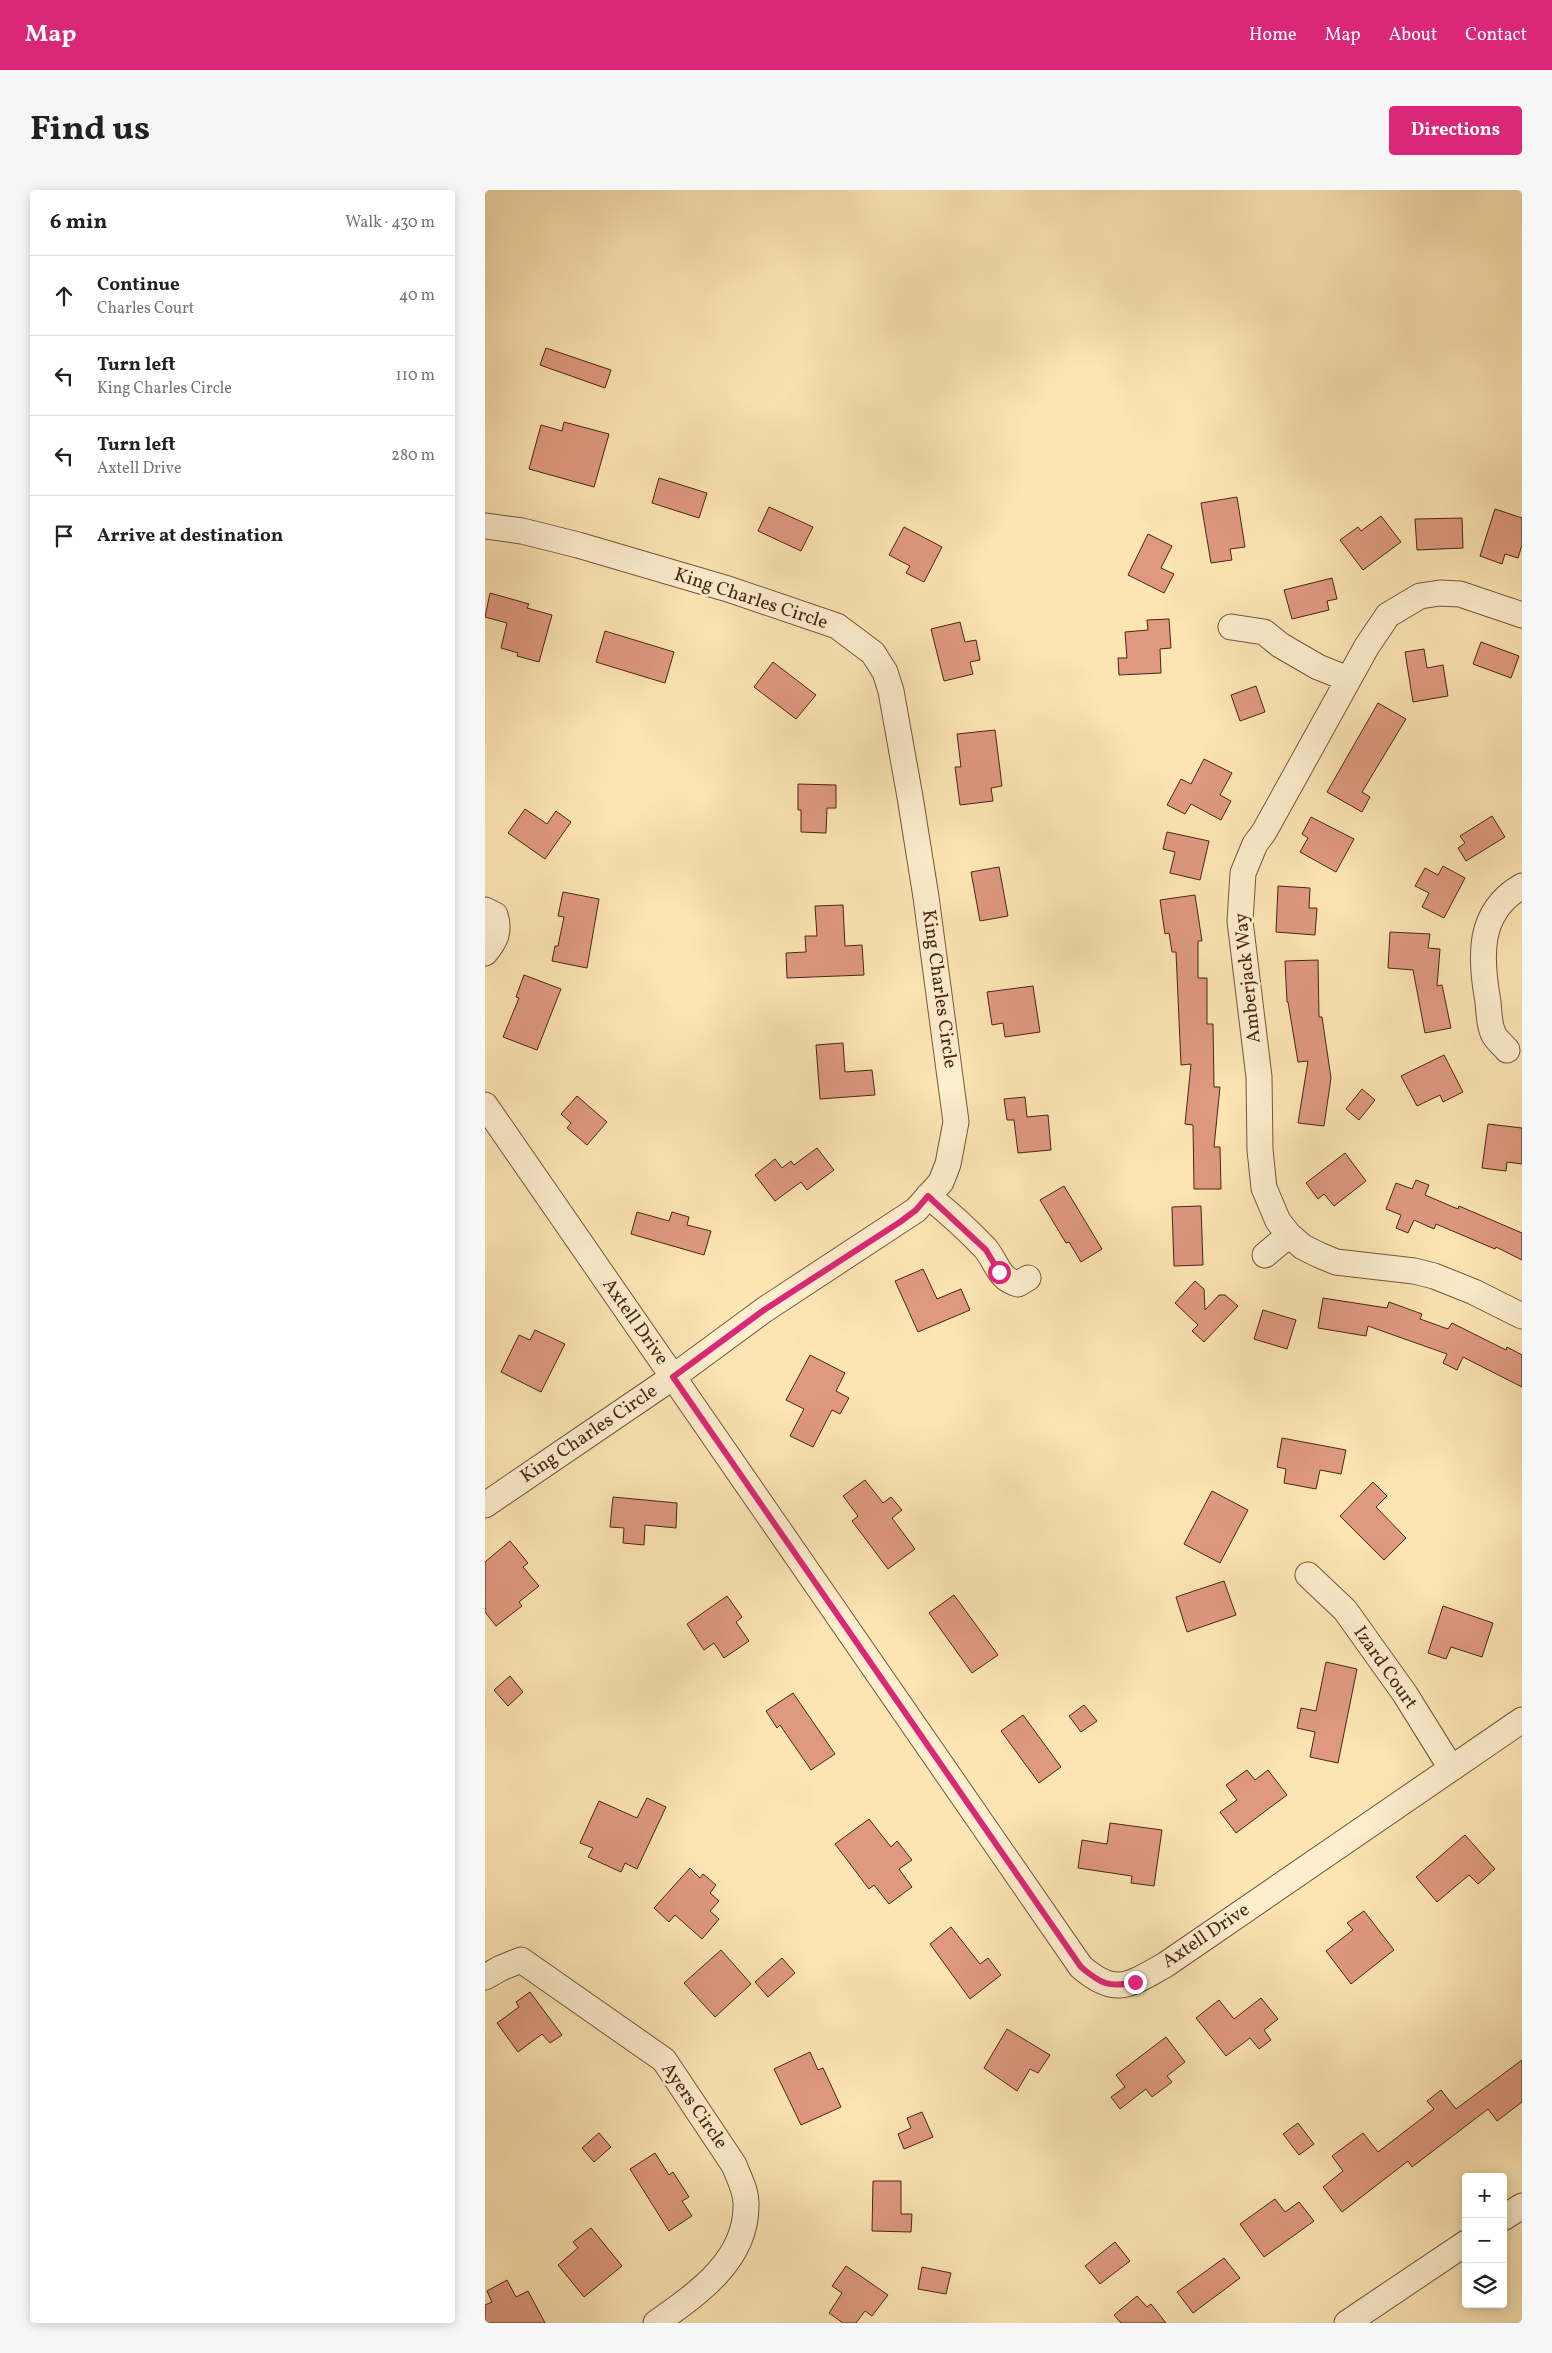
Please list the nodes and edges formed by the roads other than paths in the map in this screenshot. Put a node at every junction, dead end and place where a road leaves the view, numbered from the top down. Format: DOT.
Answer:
graph roads {
  1 [pos="485,526"];
  2 [pos="1522,615"];
  3 [pos="1231,627"];
  4 [pos="1348,679"];
  5 [pos="1522,886"];
  6 [pos="485,910"];
  7 [pos="485,953"];
  8 [pos="1507,1050"];
  9 [pos="485,1106"];
  10 [pos="928,1196"];
  11 [pos="1289,1234"];
  12 [pos="1265,1255"];
  13 [pos="1029,1278"];
  14 [pos="1522,1316"];
  15 [pos="673,1377"];
  16 [pos="485,1505"];
  17 [pos="1308,1575"];
  18 [pos="1522,1720"];
  19 [pos="1451,1768"];
  20 [pos="485,1977"];
  21 [pos="1522,2206"];
  22 [pos="1507,2215"];
  23 [pos="1462,2246"];
  24 [pos="656,2323"];
  25 [pos="1347,2323"];
  1 -- 10 [label="street, King Charles Circle"];
  2 -- 4 [label="street, Amberjack Way"];
  3 -- 4 [label="street"];
  4 -- 11 [label="street, Amberjack Way"];
  5 -- 8 [label="street"];
  6 -- 7 [label="street"];
  9 -- 15 [label="street, Axtell Drive"];
  10 -- 13 [label="street"];
  10 -- 15 [label="street, King Charles Circle"];
  11 -- 12 [label="street"];
  11 -- 14 [label="street, Amberjack Way"];
  15 -- 16 [label="street, King Charles Circle"];
  15 -- 19 [label="street, Axtell Drive"];
  17 -- 19 [label="street, Izard Court"];
  18 -- 19 [label="street, Axtell Drive"];
  20 -- 24 [label="street, Ayers Circle"];
  21 -- 22 [label="street"];
  23 -- 25 [label="street"];
}
